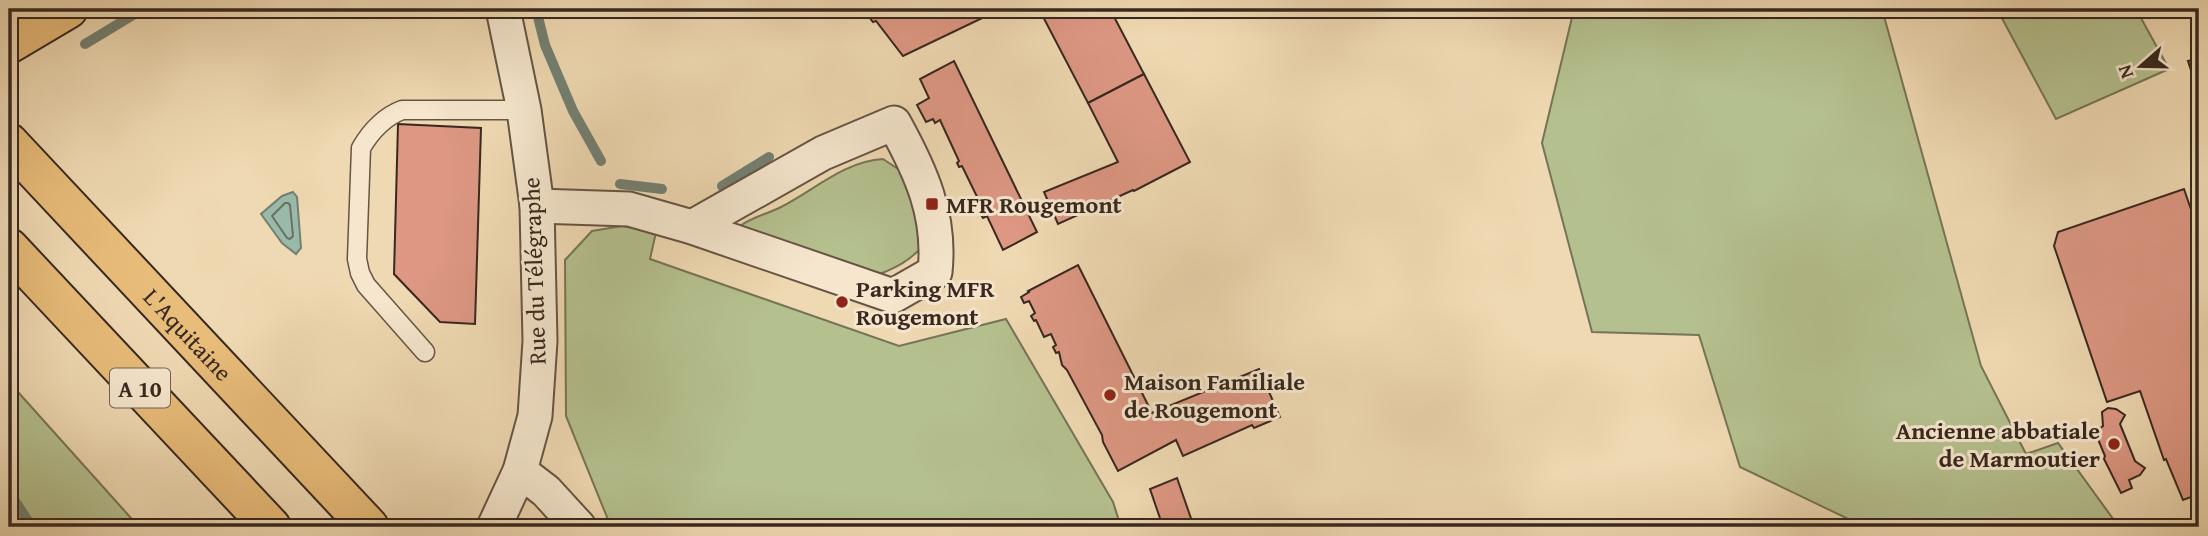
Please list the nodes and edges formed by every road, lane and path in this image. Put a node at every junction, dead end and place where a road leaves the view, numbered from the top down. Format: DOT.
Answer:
graph roads {
  1 [pos="68,9"];
  2 [pos="503,9"];
  3 [pos="9,44"];
  4 [pos="524,110"];
  5 [pos="9,143"];
  6 [pos="537,206"];
  7 [pos="692,227"];
  8 [pos="9,248"];
  9 [pos="425,352"];
  10 [pos="520,471"];
  11 [pos="271,527"];
  12 [pos="369,527"];
  13 [pos="494,527"];
  14 [pos="579,527"];
  1 -- 3 [label="main road"];
  2 -- 4 [label="street, Rue du Télégraphe"];
  4 -- 6 [label="street, Rue du Télégraphe"];
  4 -- 9 [label="lane"];
  5 -- 12 [label="main road, L'Aquitaine / A 10"];
  6 -- 7 [label="street"];
  6 -- 10 [label="street, Rue du Télégraphe"];
  7 -- 7 [label="street"];
  8 -- 11 [label="main road, A 10"];
  10 -- 13 [label="street, Rue du Télégraphe"];
  10 -- 14 [label="street"];
}
